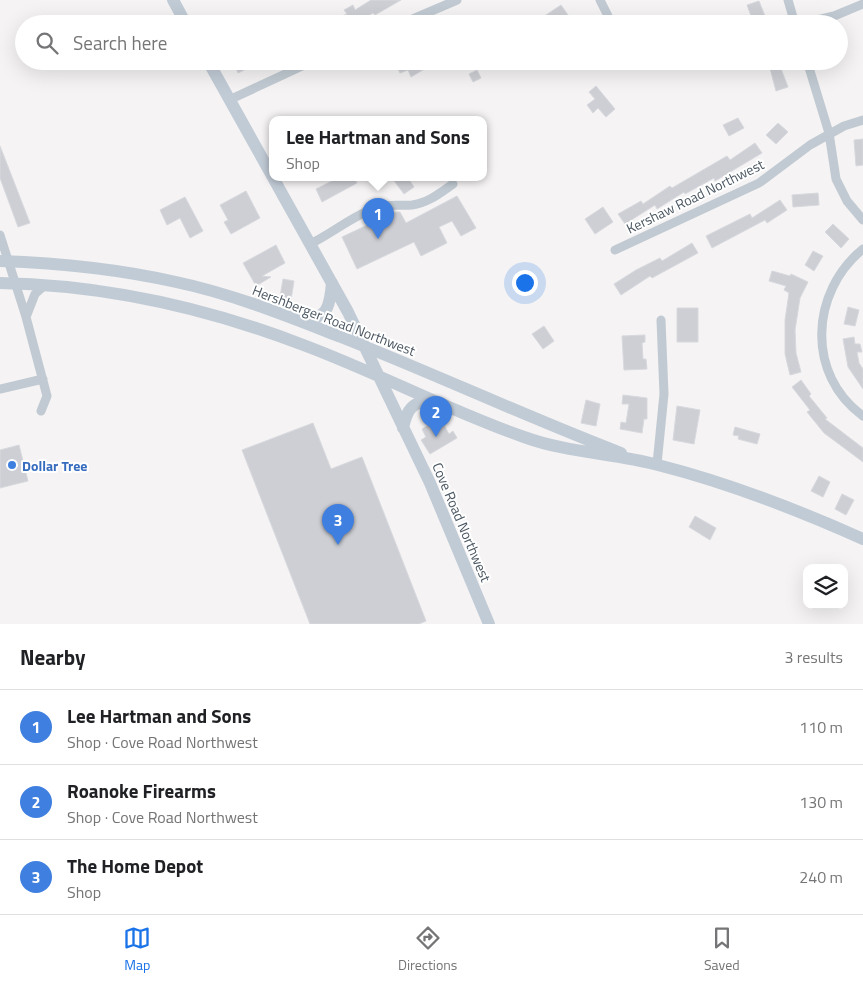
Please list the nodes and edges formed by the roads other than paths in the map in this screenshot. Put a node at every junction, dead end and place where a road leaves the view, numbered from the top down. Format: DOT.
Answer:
graph roads {
  1 [pos="173,0"];
  2 [pos="457,0"];
  3 [pos="600,0"];
  4 [pos="788,0"];
  5 [pos="863,4"];
  6 [pos="181,15"];
  7 [pos="422,15"];
  8 [pos="608,15"];
  9 [pos="792,15"];
  10 [pos="836,15"];
  11 [pos="213,70"];
  12 [pos="294,70"];
  13 [pos="810,70"];
  14 [pos="229,100"];
  15 [pos="863,120"];
  16 [pos="829,133"];
  17 [pos="269,171"];
  18 [pos="275,181"];
  19 [pos="453,184"];
  20 [pos="863,220"];
  21 [pos="0,235"];
  22 [pos="310,244"];
  23 [pos="615,250"];
  24 [pos="863,250"];
  25 [pos="4,261"];
  26 [pos="0,283"];
  27 [pos="15,283"];
  28 [pos="332,283"];
  29 [pos="44,286"];
  30 [pos="26,317"];
  31 [pos="293,318"];
  32 [pos="661,320"];
  33 [pos="364,346"];
  34 [pos="378,376"];
  35 [pos="43,379"];
  36 [pos="0,389"];
  37 [pos="432,400"];
  38 [pos="41,410"];
  39 [pos="863,416"];
  40 [pos="403,428"];
  41 [pos="642,461"];
  42 [pos="657,464"];
  43 [pos="863,539"];
  44 [pos="489,624"];
  1 -- 6 [label="main road"];
  2 -- 7 [label="street"];
  3 -- 8 [label="street"];
  4 -- 9 [label="street"];
  5 -- 10 [label="street"];
  11 -- 14 [label="main road, Cove Road Northwest"];
  12 -- 14 [label="street"];
  13 -- 16 [label="street"];
  14 -- 17 [label="main road, Cove Road Northwest"];
  15 -- 16 [label="street, Kershaw Road Northwest"];
  16 -- 20 [label="street"];
  16 -- 23 [label="street, Kershaw Road Northwest"];
  18 -- 22 [label="main road, Cove Road Northwest"];
  19 -- 22 [label="street"];
  21 -- 25 [label="street"];
  22 -- 28 [label="main road, Cove Road Northwest"];
  24 -- 39 [label="street"];
  25 -- 27 [label="street"];
  25 -- 31 [label="main road, Hershberger Road Northwest"];
  26 -- 27 [label="main road, Hershberger Road Northwest"];
  27 -- 29 [label="main road, Hershberger Road Northwest"];
  27 -- 30 [label="street"];
  28 -- 31 [label="main road"];
  28 -- 33 [label="main road, Cove Road Northwest"];
  29 -- 30 [label="street"];
  29 -- 34 [label="main road, Hershberger Road Northwest"];
  30 -- 35 [label="street"];
  31 -- 33 [label="main road, Hershberger Road Northwest"];
  32 -- 42 [label="street"];
  33 -- 34 [label="main road, Cove Road Northwest"];
  33 -- 41 [label="main road, Hershberger Road Northwest"];
  34 -- 37 [label="main road, Hershberger Road Northwest"];
  34 -- 40 [label="main road, Cove Road Northwest"];
  35 -- 36 [label="street"];
  35 -- 38 [label="street"];
  37 -- 40 [label="main road"];
  37 -- 41 [label="main road, Hershberger Road Northwest"];
  40 -- 44 [label="main road, Cove Road Northwest"];
  41 -- 42 [label="main road, Hershberger Road Northwest"];
  42 -- 43 [label="main road, Hershberger Road Northwest"];
}
